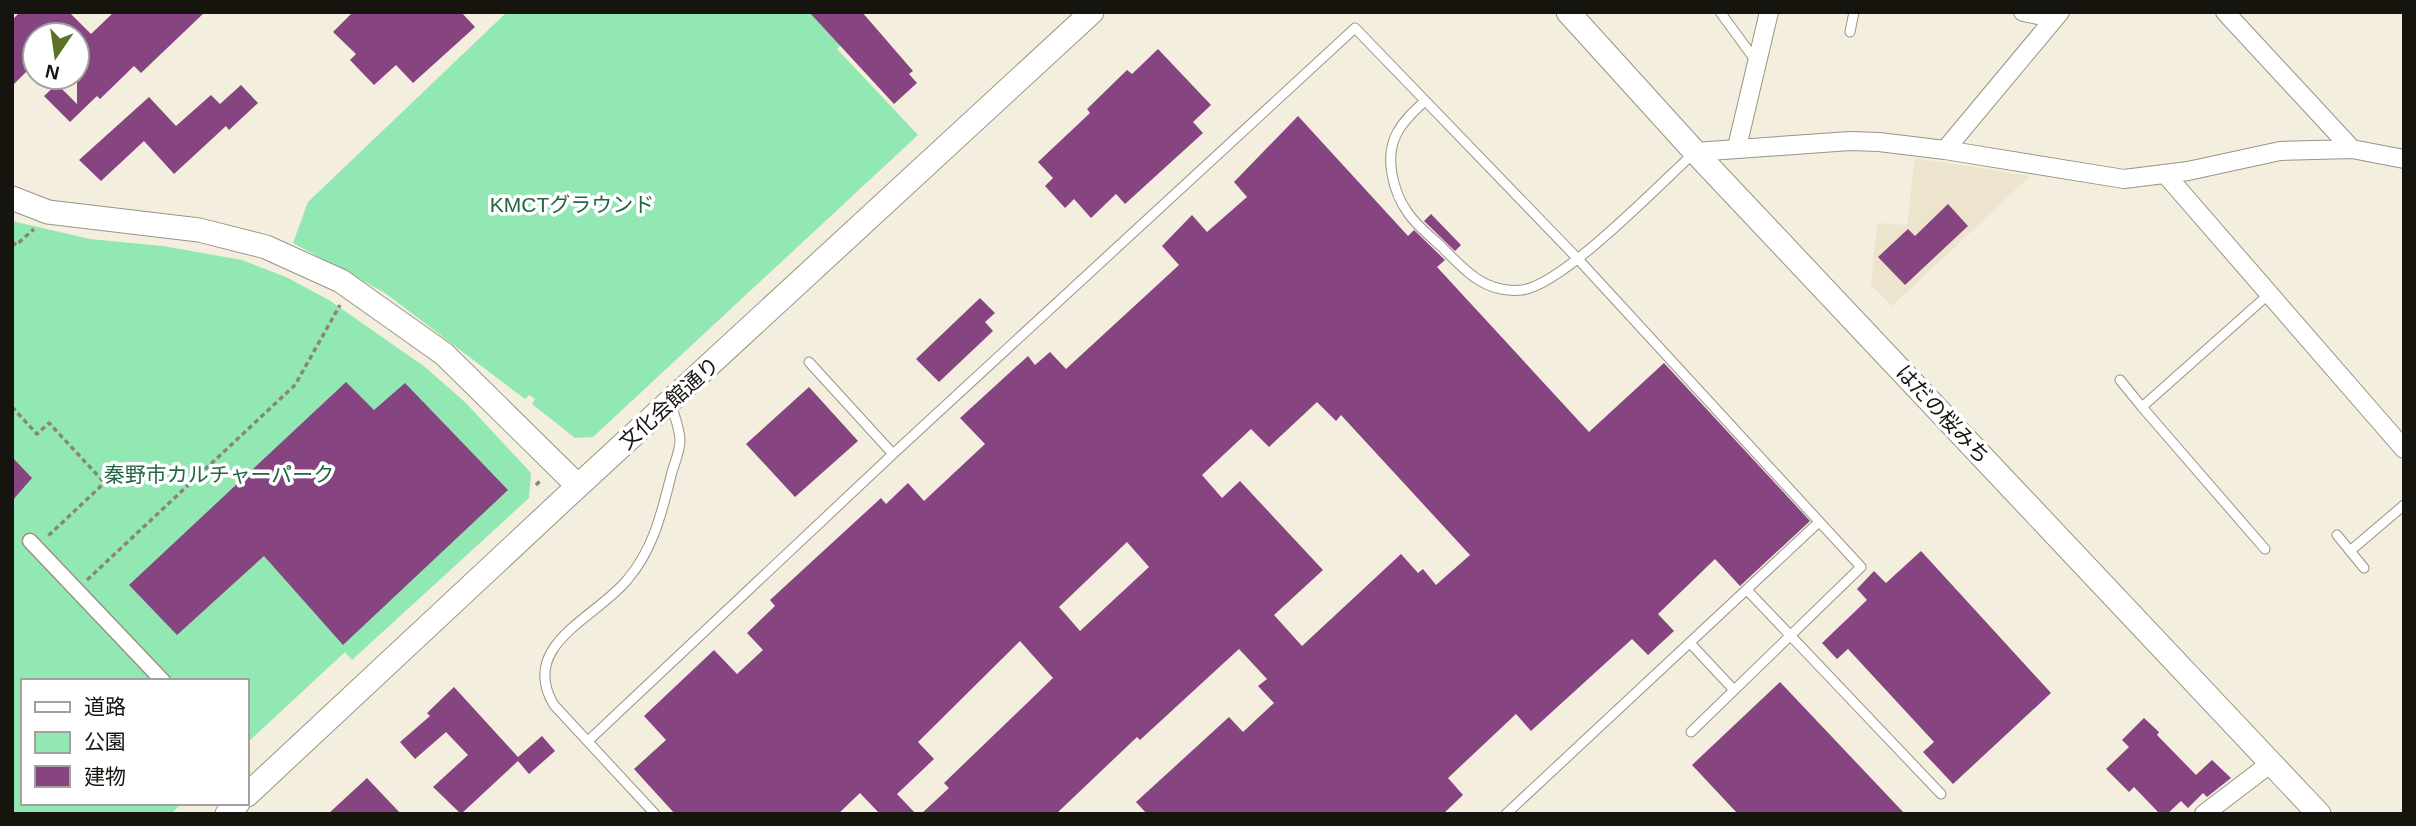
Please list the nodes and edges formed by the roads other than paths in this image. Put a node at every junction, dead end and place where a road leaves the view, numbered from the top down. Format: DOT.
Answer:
graph roads {
  1 [pos="1092,12"];
  2 [pos="1568,12"];
  3 [pos="1720,12"];
  4 [pos="1769,12"];
  5 [pos="1854,12"];
  6 [pos="2023,12"];
  7 [pos="2225,12"];
  8 [pos="2057,15"];
  9 [pos="1850,32"];
  10 [pos="1758,64"];
  11 [pos="1425,100"];
  12 [pos="1737,147"];
  13 [pos="2352,149"];
  14 [pos="1945,150"];
  15 [pos="1695,152"];
  16 [pos="2404,159"];
  17 [pos="2166,175"];
  18 [pos="12,198"];
  19 [pos="1578,259"];
  20 [pos="2269,294"];
  21 [pos="809,362"];
  22 [pos="2120,380"];
  23 [pos="670,402"];
  24 [pos="2142,407"];
  25 [pos="2404,449"];
  26 [pos="892,454"];
  27 [pos="578,486"];
  28 [pos="2404,505"];
  29 [pos="1819,522"];
  30 [pos="2337,535"];
  31 [pos="33,544"];
  32 [pos="2265,550"];
  33 [pos="2350,551"];
  34 [pos="2364,568"];
  35 [pos="1747,590"];
  36 [pos="1791,636"];
  37 [pos="1690,643"];
  38 [pos="161,679"];
  39 [pos="1734,690"];
  40 [pos="1691,732"];
  41 [pos="588,741"];
  42 [pos="2272,762"];
  43 [pos="248,794"];
  44 [pos="1941,794"];
  45 [pos="655,814"];
  46 [pos="1506,814"];
  47 [pos="2204,814"];
  48 [pos="2319,814"];
  1 -- 23 [label="street, 文化会館通り"];
  2 -- 15 [label="street, はだの桜みち"];
  3 -- 10 [label="lane"];
  4 -- 10 [label="street"];
  5 -- 9 [label="lane"];
  6 -- 8 [label="street"];
  7 -- 13 [label="street"];
  8 -- 14 [label="street"];
  10 -- 12 [label="street"];
  11 -- 19 [label="lane"];
  11 -- 19 [label="lane"];
  11 -- 26 [label="lane"];
  12 -- 14 [label="street"];
  12 -- 15 [label="street"];
  13 -- 16 [label="street"];
  13 -- 17 [label="street"];
  14 -- 17 [label="street"];
  15 -- 19 [label="lane"];
  15 -- 42 [label="street, はだの桜みち"];
  17 -- 20 [label="street"];
  18 -- 27 [label="street"];
  19 -- 29 [label="lane"];
  20 -- 24 [label="lane"];
  20 -- 25 [label="street"];
  21 -- 26 [label="lane"];
  22 -- 24 [label="lane"];
  23 -- 27 [label="street, 文化会館通り"];
  23 -- 41 [label="lane"];
  24 -- 32 [label="lane"];
  26 -- 41 [label="lane"];
  27 -- 43 [label="street, 文化会館通り"];
  28 -- 33 [label="lane"];
  29 -- 35 [label="lane"];
  29 -- 36 [label="lane"];
  30 -- 33 [label="lane"];
  31 -- 38 [label="street"];
  33 -- 34 [label="lane"];
  35 -- 36 [label="lane"];
  35 -- 37 [label="lane"];
  36 -- 39 [label="lane"];
  36 -- 44 [label="lane"];
  37 -- 39 [label="lane"];
  37 -- 46 [label="lane"];
  39 -- 40 [label="lane"];
  41 -- 45 [label="lane"];
  42 -- 47 [label="street"];
  42 -- 48 [label="street, はだの桜みち"];
}
